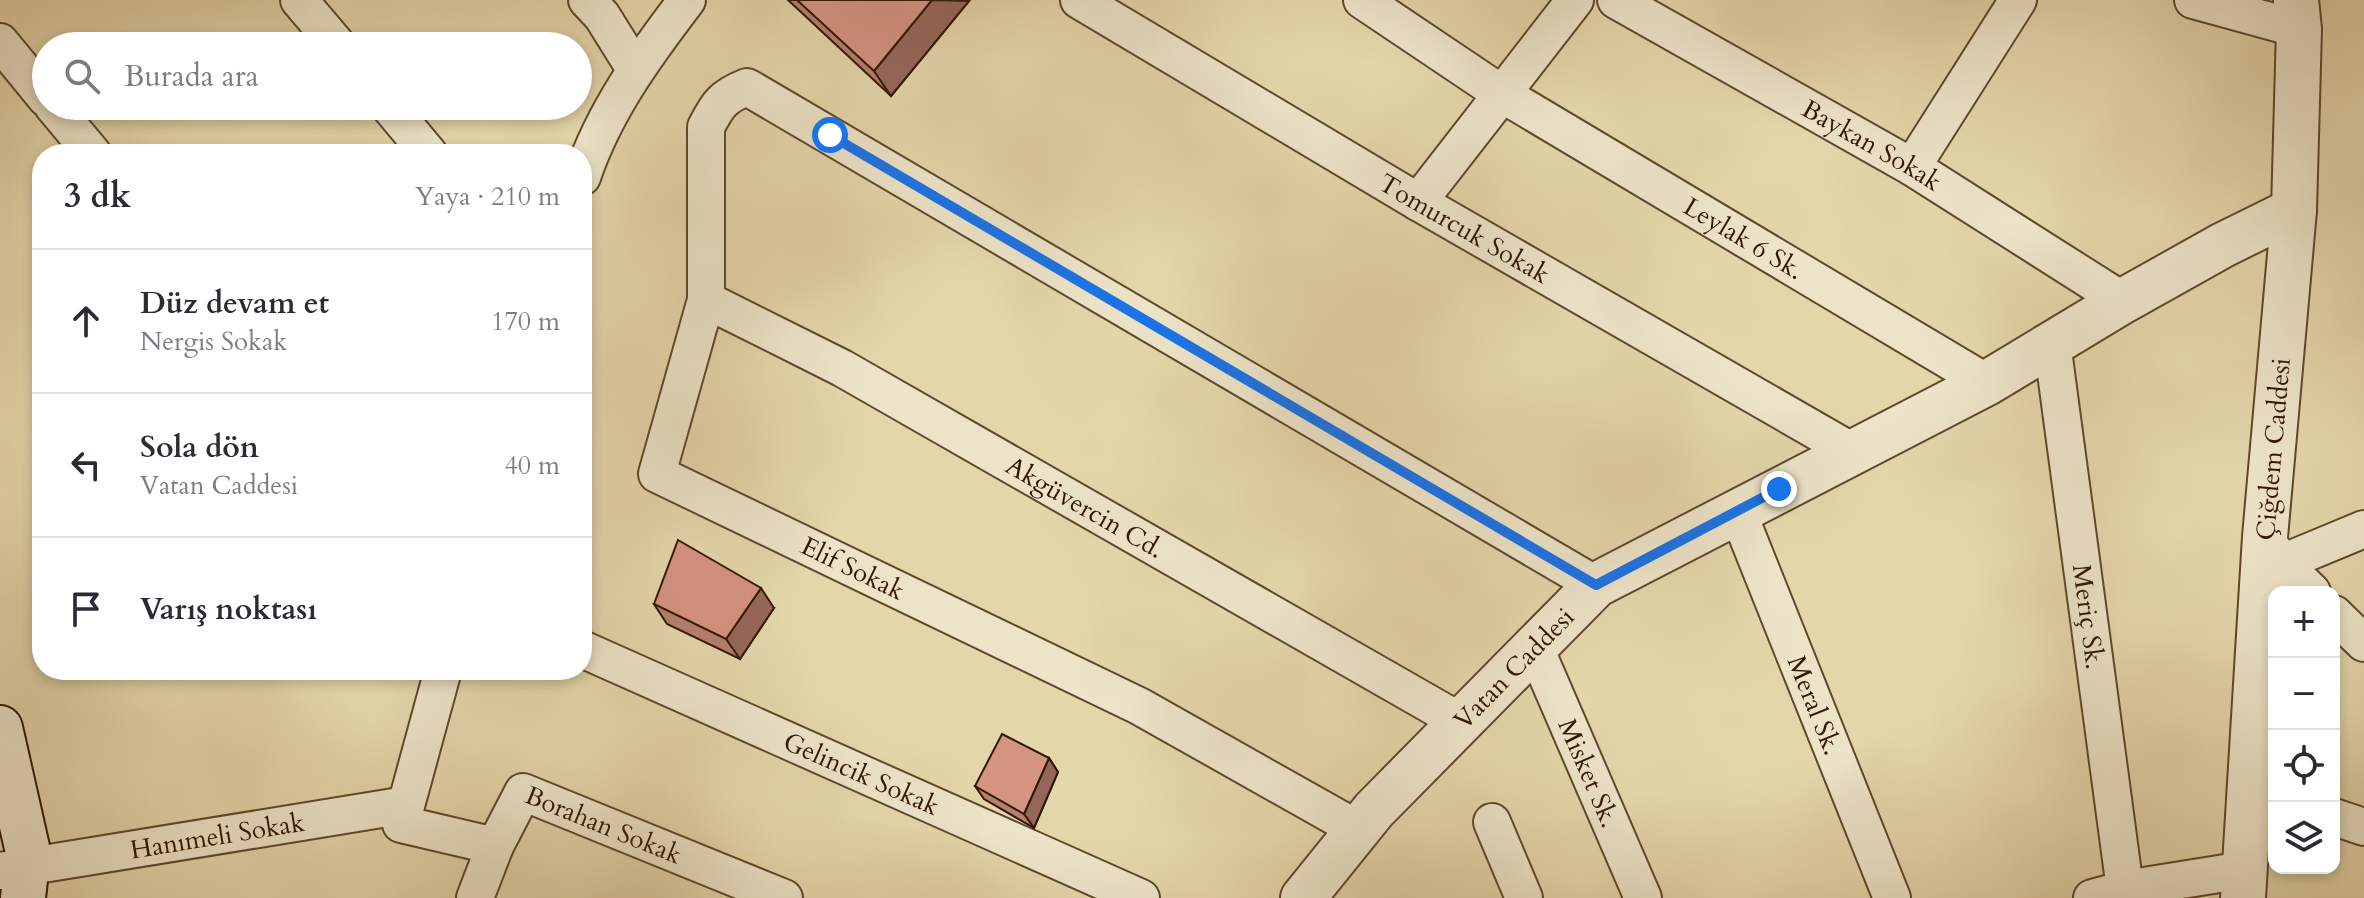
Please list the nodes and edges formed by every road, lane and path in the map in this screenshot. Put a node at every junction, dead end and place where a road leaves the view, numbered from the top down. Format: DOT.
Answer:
graph roads {
  1 [pos="299,0"];
  2 [pos="587,0"];
  3 [pos="687,0"];
  4 [pos="1079,0"];
  5 [pos="1362,0"];
  6 [pos="1575,0"];
  7 [pos="1616,0"];
  8 [pos="2018,0"];
  9 [pos="2193,0"];
  10 [pos="2298,14"];
  11 [pos="326,32"];
  12 [pos="0,42"];
  13 [pos="635,69"];
  14 [pos="32,81"];
  15 [pos="1502,94"];
  16 [pos="65,120"];
  17 [pos="401,120"];
  18 [pos="85,144"];
  19 [pos="421,144"];
  20 [pos="592,147"];
  21 [pos="1912,167"];
  22 [pos="1418,202"];
  23 [pos="2294,210"];
  24 [pos="706,300"];
  25 [pos="2123,301"];
  26 [pos="2052,343"];
  27 [pos="1987,383"];
  28 [pos="1853,452"];
  29 [pos="1737,510"];
  30 [pos="2364,529"];
  31 [pos="2274,550"];
  32 [pos="1596,585"];
  33 [pos="2307,586"];
  34 [pos="2340,620"];
  35 [pos="2364,643"];
  36 [pos="1535,648"];
  37 [pos="592,653"];
  38 [pos="440,680"];
  39 [pos="1461,722"];
  40 [pos="0,728"];
  41 [pos="2262,792"];
  42 [pos="404,814"];
  43 [pos="2340,819"];
  44 [pos="1492,822"];
  45 [pos="2364,827"];
  46 [pos="1359,830"];
  47 [pos="495,846"];
  48 [pos="17,879"];
  49 [pos="2244,884"];
  50 [pos="2108,894"];
  51 [pos="475,898"];
  52 [pos="784,898"];
  53 [pos="1141,898"];
  54 [pos="1303,898"];
  55 [pos="1524,898"];
  56 [pos="1643,898"];
  57 [pos="1892,898"];
  1 -- 11 [label="street"];
  2 -- 13 [label="street"];
  3 -- 13 [label="street"];
  4 -- 22 [label="street, Tomurcuk Sokak"];
  5 -- 15 [label="street, Leylak 6 Sk."];
  6 -- 15 [label="street"];
  7 -- 21 [label="street, Baykan Sokak"];
  8 -- 21 [label="street"];
  9 -- 10 [label="street"];
  10 -- 23 [label="street, Çiğdem Caddesi"];
  12 -- 14 [label="street"];
  13 -- 20 [label="street"];
  15 -- 22 [label="street"];
  15 -- 27 [label="street, Leylak 6 Sk."];
  16 -- 18 [label="street"];
  17 -- 19 [label="street"];
  21 -- 25 [label="street, Baykan Sokak"];
  22 -- 28 [label="street, Tomurcuk Sokak"];
  23 -- 25 [label="street, Vatan Caddesi"];
  23 -- 31 [label="street, Çiğdem Caddesi"];
  24 -- 32 [label="street, Elif Sokak"];
  24 -- 39 [label="street, Akgüvercin Cd."];
  24 -- 46 [label="street, Elif Sokak"];
  25 -- 26 [label="street, Vatan Caddesi"];
  26 -- 27 [label="street, Vatan Caddesi"];
  26 -- 50 [label="street, Meriç Sk."];
  27 -- 28 [label="street, Vatan Caddesi"];
  28 -- 29 [label="street, Vatan Caddesi"];
  29 -- 32 [label="street, Vatan Caddesi"];
  29 -- 57 [label="street, Meral Sk."];
  30 -- 31 [label="street"];
  31 -- 33 [label="street"];
  31 -- 41 [label="street, Çiğdem Caddesi"];
  32 -- 36 [label="street, Vatan Caddesi"];
  34 -- 35 [label="street"];
  36 -- 39 [label="street, Vatan Caddesi"];
  36 -- 56 [label="street, Misket Sk."];
  37 -- 53 [label="street, Gelincik Sokak"];
  38 -- 42 [label="street"];
  39 -- 46 [label="street, Vatan Caddesi"];
  40 -- 48 [label="street"];
  41 -- 49 [label="street, Çiğdem Caddesi"];
  42 -- 47 [label="street, Borahan Sokak"];
  42 -- 48 [label="street, Hanımeli Sokak"];
  43 -- 45 [label="street"];
  44 -- 55 [label="street"];
  46 -- 54 [label="street, Vatan Caddesi"];
  47 -- 51 [label="street"];
  47 -- 52 [label="street, Borahan Sokak"];
  49 -- 50 [label="street"];
}
